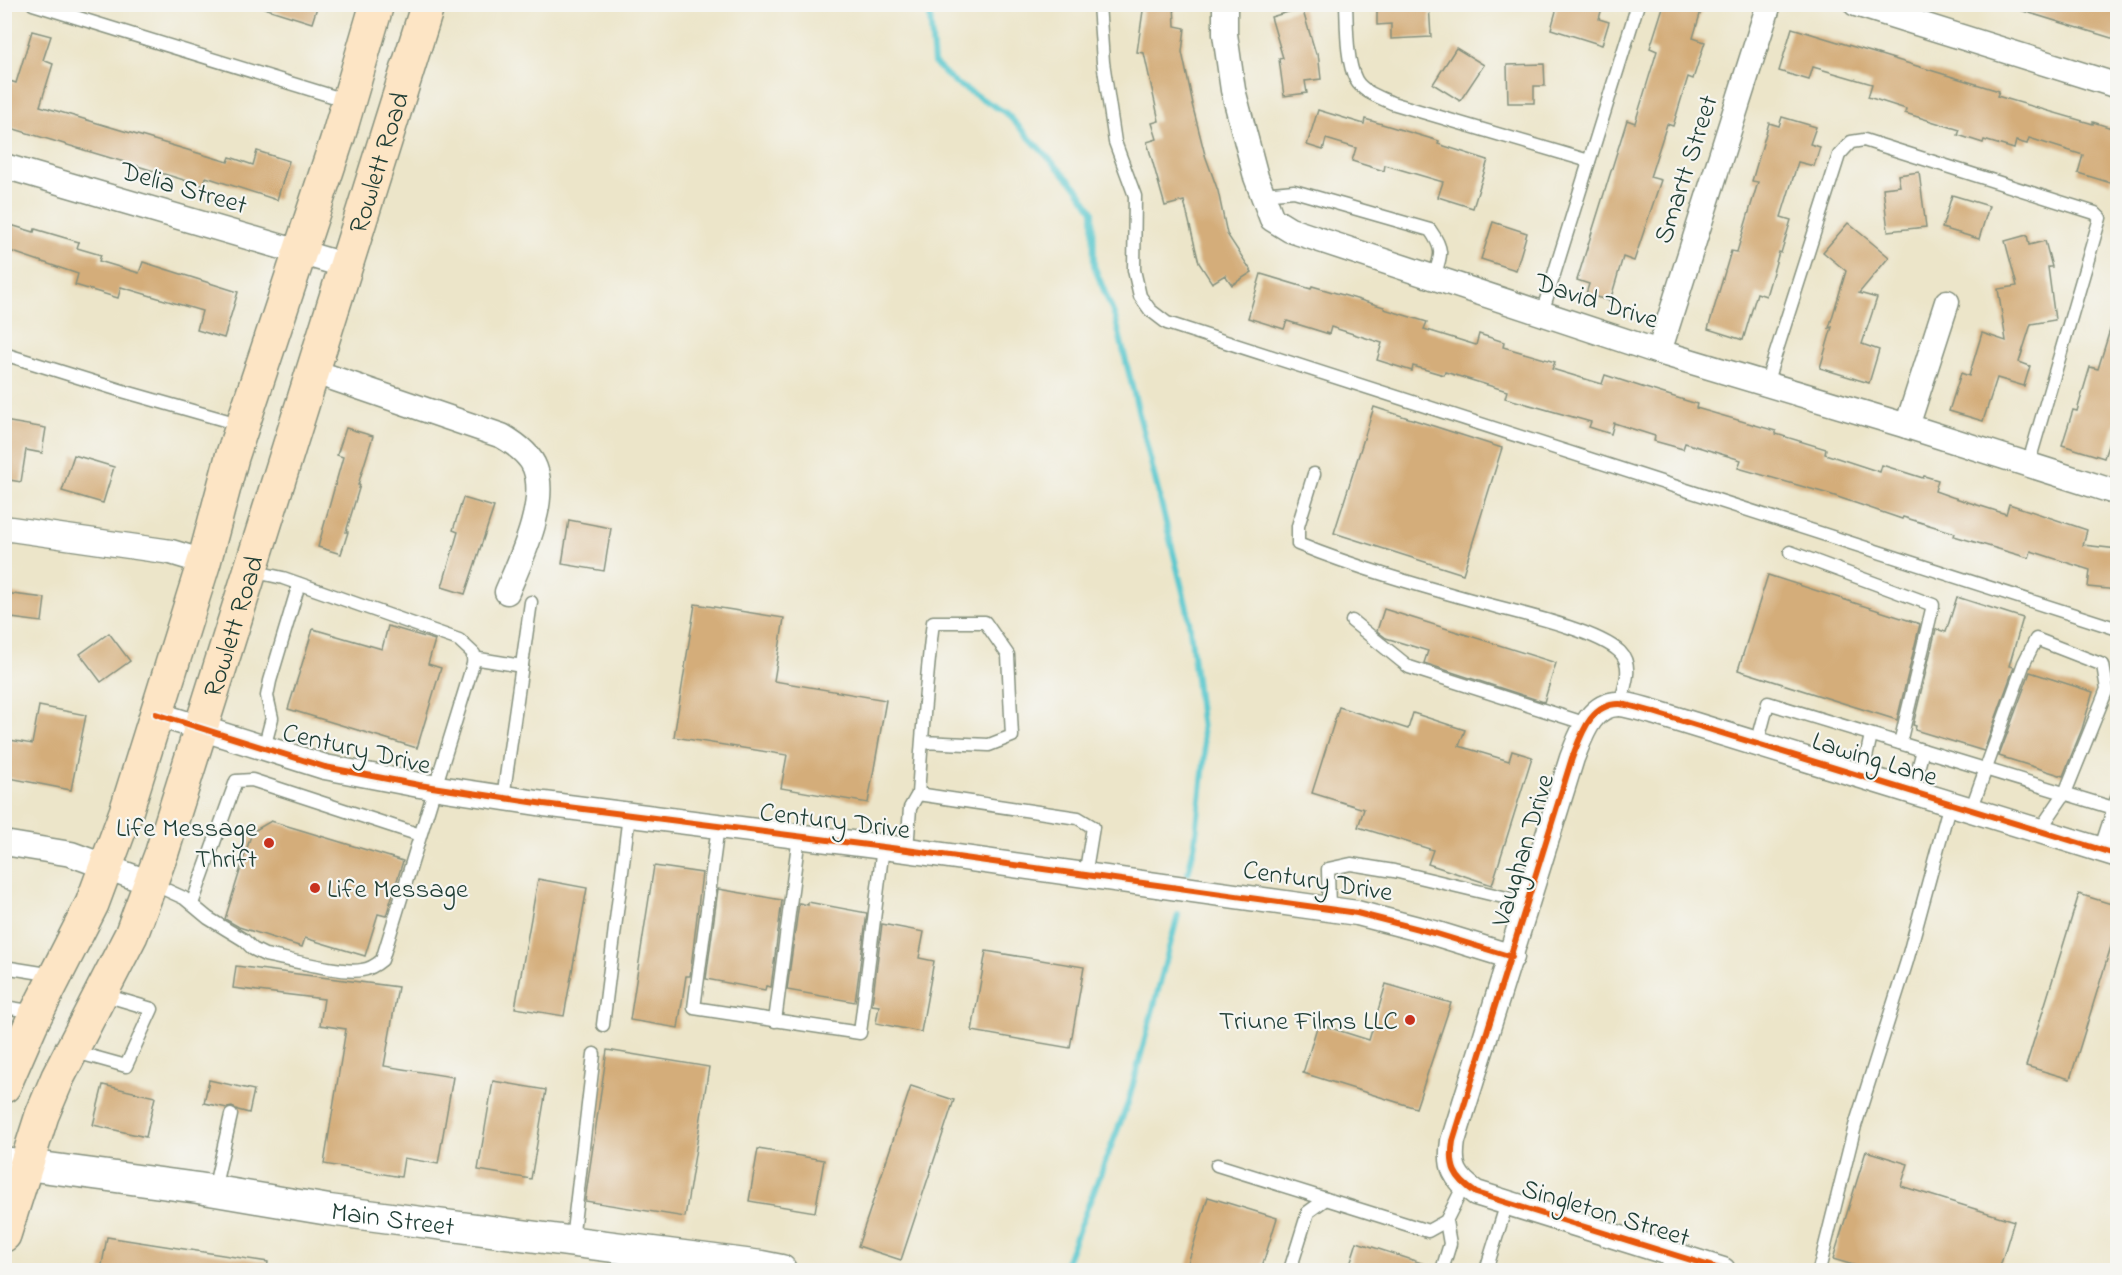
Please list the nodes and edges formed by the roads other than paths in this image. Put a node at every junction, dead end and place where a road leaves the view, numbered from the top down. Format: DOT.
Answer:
graph roads {
  1 [pos="33,4"];
  2 [pos="377,4"];
  3 [pos="428,4"];
  4 [pos="1099,4"];
  5 [pos="1225,4"];
  6 [pos="1346,4"];
  7 [pos="1638,4"];
  8 [pos="1769,4"];
  9 [pos="1856,4"];
  10 [pos="2118,86"];
  11 [pos="349,101"];
  12 [pos="1589,160"];
  13 [pos="4,166"];
  14 [pos="1262,194"];
  15 [pos="300,252"];
  16 [pos="347,266"];
  17 [pos="1433,279"];
  18 [pos="1947,302"];
  19 [pos="1542,313"];
  20 [pos="1659,352"];
  21 [pos="4,354"];
  22 [pos="312,371"];
  23 [pos="1766,384"];
  24 [pos="243,425"];
  25 [pos="1906,426"];
  26 [pos="2028,465"];
  27 [pos="1314,474"];
  28 [pos="2118,493"];
  29 [pos="4,528"];
  30 [pos="1790,552"];
  31 [pos="204,562"];
  32 [pos="250,575"];
  33 [pos="299,584"];
  34 [pos="507,592"];
  35 [pos="531,602"];
  36 [pos="1352,621"];
  37 [pos="2118,629"];
  38 [pos="473,658"];
  39 [pos="522,666"];
  40 [pos="1620,704"];
  41 [pos="156,714"];
  42 [pos="1587,724"];
  43 [pos="201,728"];
  44 [pos="1871,735"];
  45 [pos="922,742"];
  46 [pos="1900,743"];
  47 [pos="1757,744"];
  48 [pos="264,748"];
  49 [pos="1923,750"];
  50 [pos="1985,769"];
  51 [pos="1862,776"];
  52 [pos="435,787"];
  53 [pos="1912,792"];
  54 [pos="2065,793"];
  55 [pos="918,794"];
  56 [pos="2118,795"];
  57 [pos="503,798"];
  58 [pos="1960,807"];
  59 [pos="2114,808"];
  60 [pos="629,815"];
  61 [pos="718,826"];
  62 [pos="2039,831"];
  63 [pos="420,835"];
  64 [pos="799,836"];
  65 [pos="4,843"];
  66 [pos="883,847"];
  67 [pos="907,850"];
  68 [pos="2109,853"];
  69 [pos="106,867"];
  70 [pos="1085,876"];
  71 [pos="150,883"];
  72 [pos="1528,903"];
  73 [pos="192,904"];
  74 [pos="1329,909"];
  75 [pos="1512,957"];
  76 [pos="4,967"];
  77 [pos="57,976"];
  78 [pos="100,994"];
  79 [pos="4,1007"];
  80 [pos="38,1012"];
  81 [pos="775,1021"];
  82 [pos="603,1025"];
  83 [pos="71,1051"];
  84 [pos="594,1054"];
  85 [pos="4,1086"];
  86 [pos="231,1115"];
  87 [pos="16,1163"];
  88 [pos="1217,1165"];
  89 [pos="1470,1189"];
  90 [pos="214,1191"];
  91 [pos="1326,1199"];
  92 [pos="1507,1203"];
  93 [pos="1446,1221"];
  94 [pos="4,1235"];
  95 [pos="572,1242"];
  96 [pos="781,1270"];
  97 [pos="1290,1270"];
  98 [pos="1442,1270"];
  99 [pos="1486,1270"];
  100 [pos="1723,1270"];
  101 [pos="1819,1270"];
  1 -- 11 [label="lane"];
  2 -- 11 [label="main road, Rowlett Road"];
  3 -- 16 [label="main road, Rowlett Road"];
  4 -- 37 [label="lane"];
  5 -- 14 [label="street, David Drive"];
  6 -- 12 [label="lane"];
  7 -- 12 [label="lane"];
  8 -- 20 [label="street, Smartt Street"];
  9 -- 10 [label="street"];
  11 -- 15 [label="main road, Rowlett Road"];
  12 -- 19 [label="lane"];
  13 -- 15 [label="street, Delia Street"];
  14 -- 17 [label="street, David Drive"];
  14 -- 17 [label="lane"];
  15 -- 16 [label="street, Delia Street"];
  15 -- 24 [label="main road, Rowlett Road"];
  16 -- 22 [label="main road, Rowlett Road"];
  17 -- 19 [label="street, David Drive"];
  18 -- 25 [label="street"];
  19 -- 20 [label="street, David Drive"];
  20 -- 23 [label="street, David Drive"];
  21 -- 24 [label="lane"];
  22 -- 32 [label="main road, Rowlett Road"];
  22 -- 34 [label="street"];
  23 -- 25 [label="street, David Drive"];
  23 -- 26 [label="lane"];
  24 -- 31 [label="main road, Rowlett Road"];
  25 -- 26 [label="street, David Drive"];
  26 -- 28 [label="street, David Drive"];
  27 -- 40 [label="lane"];
  29 -- 31 [label="street"];
  30 -- 46 [label="lane"];
  31 -- 41 [label="main road, Rowlett Road"];
  32 -- 33 [label="lane"];
  32 -- 43 [label="main road, Rowlett Road"];
  33 -- 38 [label="lane"];
  33 -- 48 [label="lane"];
  35 -- 39 [label="lane"];
  36 -- 42 [label="lane"];
  38 -- 39 [label="lane"];
  38 -- 52 [label="lane"];
  39 -- 57 [label="lane"];
  40 -- 42 [label="street, Vaughan Drive"];
  40 -- 47 [label="street, Lawing Lane"];
  41 -- 43 [label="street, Century Drive"];
  41 -- 69 [label="main road, Rowlett Road"];
  42 -- 72 [label="street, Vaughan Drive"];
  43 -- 48 [label="street, Century Drive"];
  43 -- 71 [label="main road, Rowlett Road"];
  44 -- 46 [label="lane"];
  44 -- 47 [label="lane"];
  44 -- 51 [label="lane"];
  45 -- 45 [label="lane"];
  45 -- 55 [label="lane"];
  46 -- 49 [label="lane"];
  47 -- 51 [label="street, Lawing Lane"];
  48 -- 52 [label="street, Century Drive"];
  49 -- 50 [label="lane"];
  49 -- 53 [label="lane"];
  50 -- 54 [label="lane"];
  50 -- 54 [label="lane"];
  50 -- 58 [label="lane"];
  51 -- 53 [label="street, Lawing Lane"];
  52 -- 57 [label="street, Century Drive"];
  52 -- 63 [label="lane"];
  53 -- 58 [label="street, Lawing Lane"];
  54 -- 59 [label="lane"];
  54 -- 62 [label="lane"];
  55 -- 67 [label="lane"];
  55 -- 70 [label="lane"];
  56 -- 59 [label="lane"];
  57 -- 60 [label="street, Century Drive"];
  58 -- 62 [label="street, Lawing Lane"];
  58 -- 101 [label="lane"];
  59 -- 68 [label="lane"];
  60 -- 61 [label="street, Century Drive"];
  60 -- 82 [label="lane"];
  61 -- 64 [label="street, Century Drive"];
  61 -- 81 [label="lane"];
  62 -- 68 [label="street, Lawing Lane"];
  63 -- 73 [label="lane"];
  63 -- 73 [label="lane"];
  64 -- 66 [label="street, Century Drive"];
  64 -- 81 [label="lane"];
  65 -- 69 [label="street"];
  66 -- 67 [label="street, Century Drive"];
  66 -- 81 [label="lane"];
  67 -- 70 [label="street, Century Drive"];
  69 -- 71 [label="street"];
  69 -- 77 [label="main road, Rowlett Road"];
  70 -- 74 [label="street, Century Drive"];
  71 -- 73 [label="lane"];
  71 -- 78 [label="main road, Rowlett Road"];
  72 -- 74 [label="lane"];
  72 -- 75 [label="street, Vaughan Drive"];
  74 -- 75 [label="street, Century Drive"];
  75 -- 89 [label="street, Vaughan Drive"];
  76 -- 77 [label="lane"];
  77 -- 80 [label="main road, Rowlett Road"];
  78 -- 83 [label="main road, Rowlett Road"];
  78 -- 83 [label="lane"];
  79 -- 80 [label="lane"];
  80 -- 85 [label="main road, Rowlett Road"];
  83 -- 87 [label="main road, Rowlett Road"];
  84 -- 95 [label="lane"];
  86 -- 90 [label="lane"];
  87 -- 90 [label="street, Main Street"];
  87 -- 94 [label="main road, Rowlett Road"];
  88 -- 91 [label="lane"];
  89 -- 92 [label="street, Singleton Street"];
  89 -- 93 [label="lane"];
  90 -- 95 [label="street, Main Street"];
  91 -- 93 [label="lane"];
  91 -- 97 [label="lane"];
  92 -- 99 [label="lane"];
  92 -- 100 [label="street, Singleton Street"];
  93 -- 98 [label="lane"];
  95 -- 96 [label="street, Main Street"];
}
